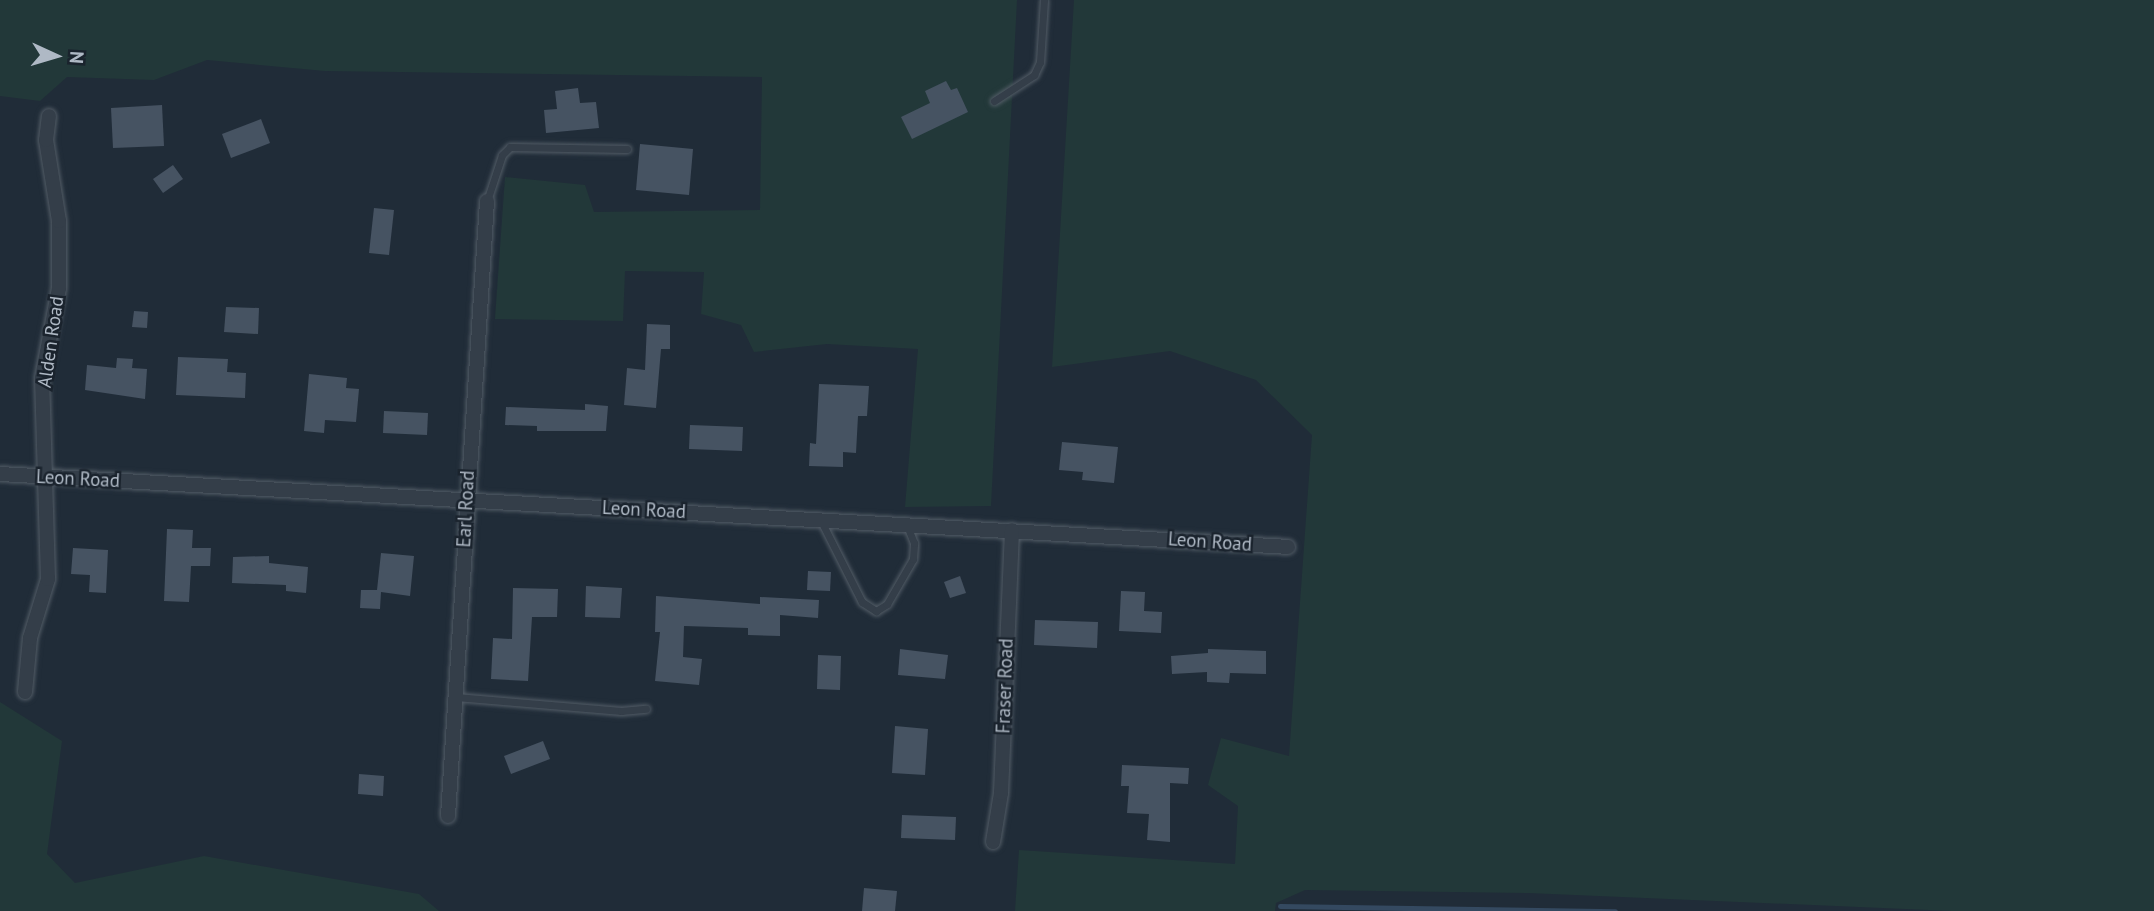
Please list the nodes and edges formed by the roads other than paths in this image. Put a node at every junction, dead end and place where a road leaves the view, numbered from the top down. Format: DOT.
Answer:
graph roads {
  1 [pos="1044,0"];
  2 [pos="994,101"];
  3 [pos="49,116"];
  4 [pos="627,149"];
  5 [pos="487,201"];
  6 [pos="0,474"];
  7 [pos="44,477"];
  8 [pos="467,499"];
  9 [pos="821,520"];
  10 [pos="907,526"];
  11 [pos="1012,530"];
  12 [pos="1288,547"];
  13 [pos="25,692"];
  14 [pos="455,696"];
  15 [pos="646,709"];
  16 [pos="448,816"];
  17 [pos="993,842"];
  1 -- 2 [label="lane"];
  3 -- 7 [label="street, Alden Road"];
  4 -- 5 [label="lane"];
  5 -- 8 [label="street, Earl Road"];
  6 -- 7 [label="street, Leon Road"];
  7 -- 8 [label="street, Leon Road"];
  7 -- 13 [label="street, Alden Road"];
  8 -- 9 [label="street, Leon Road"];
  8 -- 14 [label="street, Earl Road"];
  9 -- 10 [label="street, Leon Road"];
  9 -- 10 [label="lane"];
  10 -- 11 [label="street, Leon Road"];
  11 -- 12 [label="street, Leon Road"];
  11 -- 17 [label="street, Fraser Road"];
  14 -- 15 [label="lane"];
  14 -- 16 [label="street, Earl Road"];
}
